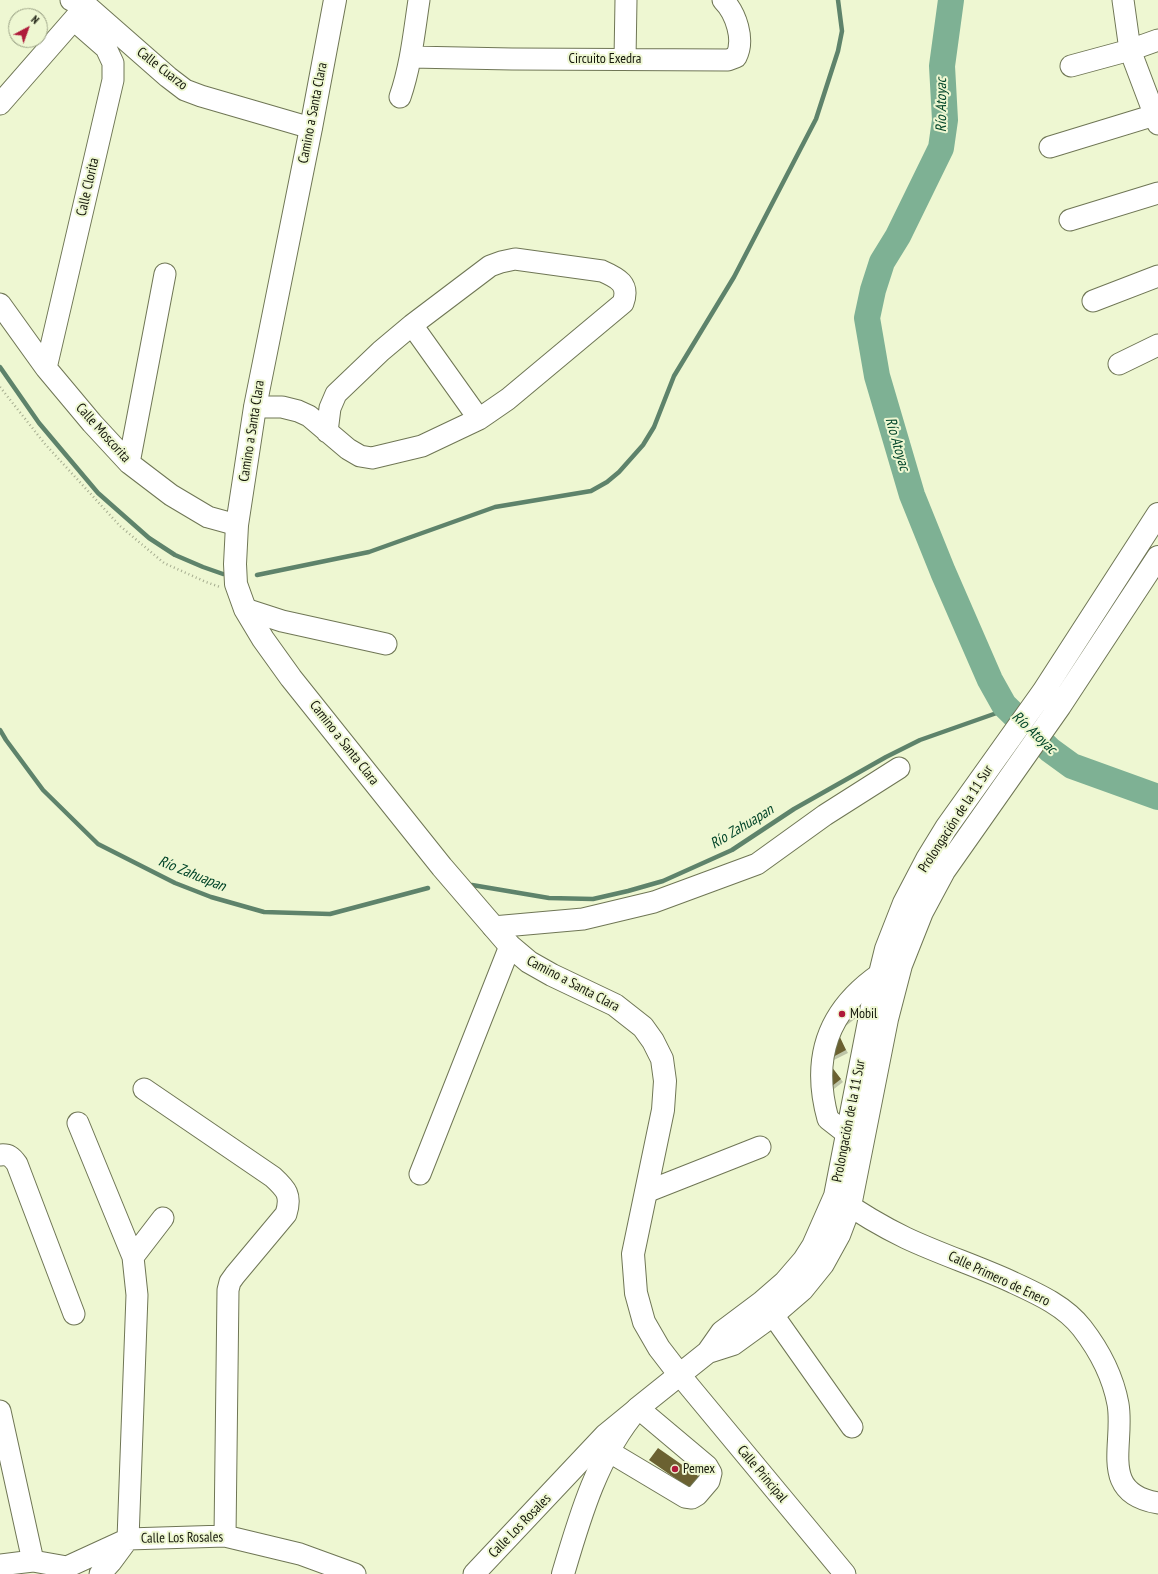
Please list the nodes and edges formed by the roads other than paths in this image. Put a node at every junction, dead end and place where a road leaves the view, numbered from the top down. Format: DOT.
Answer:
graph roads {
  1 [pos="335,0"];
  2 [pos="419,0"];
  3 [pos="626,0"];
  4 [pos="723,0"];
  5 [pos="1122,0"];
  6 [pos="77,9"];
  7 [pos="1158,40"];
  8 [pos="1130,50"];
  9 [pos="411,57"];
  10 [pos="625,59"];
  11 [pos="1071,66"];
  12 [pos="400,96"];
  13 [pos="0,104"];
  14 [pos="1157,118"];
  15 [pos="311,128"];
  16 [pos="1050,147"];
  17 [pos="1158,193"];
  18 [pos="1070,220"];
  19 [pos="165,274"];
  20 [pos="1158,276"];
  21 [pos="1093,301"];
  22 [pos="0,304"];
  23 [pos="412,324"];
  24 [pos="1158,345"];
  25 [pos="1119,364"];
  26 [pos="46,368"];
  27 [pos="255,407"];
  28 [pos="479,419"];
  29 [pos="326,432"];
  30 [pos="129,463"];
  31 [pos="1158,514"];
  32 [pos="237,525"];
  33 [pos="1158,557"];
  34 [pos="242,601"];
  35 [pos="386,644"];
  36 [pos="899,768"];
  37 [pos="913,907"];
  38 [pos="492,926"];
  39 [pos="510,946"];
  40 [pos="880,974"];
  41 [pos="144,1089"];
  42 [pos="78,1123"];
  43 [pos="854,1137"];
  44 [pos="760,1147"];
  45 [pos="0,1155"];
  46 [pos="420,1174"];
  47 [pos="646,1192"];
  48 [pos="842,1201"];
  49 [pos="162,1218"];
  50 [pos="133,1257"];
  51 [pos="74,1314"];
  52 [pos="773,1315"];
  53 [pos="708,1352"];
  54 [pos="679,1374"];
  55 [pos="638,1408"];
  56 [pos="0,1411"];
  57 [pos="852,1427"];
  58 [pos="608,1451"];
  59 [pos="566,1478"];
  60 [pos="588,1499"];
  61 [pos="1158,1503"];
  62 [pos="226,1536"];
  63 [pos="128,1539"];
  64 [pos="32,1560"];
  65 [pos="0,1565"];
  66 [pos="64,1571"];
  67 [pos="566,1573"];
  68 [pos="100,1574"];
  69 [pos="356,1574"];
  70 [pos="474,1574"];
  71 [pos="845,1574"];
  1 -- 15 [label="main road, Camino a Santa Clara"];
  2 -- 9 [label="street"];
  3 -- 10 [label="street"];
  4 -- 10 [label="street, Circuito Exedra"];
  5 -- 8 [label="street"];
  6 -- 13 [label="street"];
  6 -- 15 [label="street, Calle Cuarzo"];
  6 -- 26 [label="street, Calle Clorita"];
  7 -- 8 [label="street"];
  8 -- 11 [label="street"];
  8 -- 14 [label="street"];
  9 -- 10 [label="street, Circuito Exedra"];
  9 -- 12 [label="street"];
  14 -- 16 [label="street"];
  15 -- 27 [label="main road, Camino a Santa Clara"];
  17 -- 18 [label="street"];
  19 -- 30 [label="street"];
  20 -- 21 [label="street"];
  22 -- 26 [label="street, Calle Moscorita"];
  23 -- 28 [label="street"];
  23 -- 28 [label="street"];
  23 -- 29 [label="street"];
  24 -- 25 [label="street"];
  26 -- 30 [label="street, Calle Moscorita"];
  27 -- 29 [label="street"];
  27 -- 32 [label="main road, Camino a Santa Clara"];
  28 -- 29 [label="street"];
  30 -- 32 [label="street, Calle Moscorita"];
  31 -- 37 [label="main road, Prolongación de la 11 Sur"];
  32 -- 34 [label="main road, Camino a Santa Clara"];
  33 -- 37 [label="main road, Prolongación de la 11 Sur"];
  34 -- 35 [label="street"];
  34 -- 38 [label="main road, Camino a Santa Clara"];
  36 -- 38 [label="street"];
  37 -- 40 [label="main road, Prolongación de la 11 Sur"];
  37 -- 43 [label="main road, Prolongación de la 11 Sur"];
  38 -- 39 [label="main road, Camino a Santa Clara"];
  39 -- 46 [label="street"];
  39 -- 47 [label="main road, Camino a Santa Clara"];
  40 -- 43 [label="main road, Prolongación de la 11 Sur"];
  40 -- 43 [label="street"];
  41 -- 62 [label="street"];
  42 -- 50 [label="street"];
  43 -- 48 [label="main road, Prolongación de la 11 Sur"];
  44 -- 47 [label="street"];
  45 -- 51 [label="street"];
  47 -- 54 [label="main road, Camino a Santa Clara"];
  48 -- 52 [label="main road, Prolongación de la 11 Sur"];
  48 -- 53 [label="main road, Prolongación de la 11 Sur"];
  48 -- 61 [label="street, Calle Primero de Enero"];
  49 -- 50 [label="street"];
  50 -- 63 [label="street"];
  52 -- 53 [label="main road, Prolongación de la 11 Sur"];
  52 -- 57 [label="street"];
  53 -- 54 [label="main road, Prolongación de la 11 Sur"];
  54 -- 55 [label="main road, Prolongación de la 11 Sur"];
  54 -- 71 [label="street, Calle Principal"];
  55 -- 58 [label="main road, Prolongación de la 11 Sur"];
  55 -- 58 [label="street"];
  55 -- 59 [label="street, Calle Los Rosales"];
  56 -- 64 [label="street"];
  58 -- 60 [label="main road, Prolongación de la 11 Sur"];
  59 -- 60 [label="street"];
  59 -- 70 [label="street, Calle Los Rosales"];
  60 -- 67 [label="main road, Prolongación de la 11 Sur"];
  62 -- 63 [label="street, Calle Los Rosales"];
  62 -- 69 [label="street, Calle Los Rosales"];
  63 -- 66 [label="street, Calle Los Rosales"];
  63 -- 68 [label="street"];
  64 -- 65 [label="street"];
  64 -- 66 [label="street"];
}
